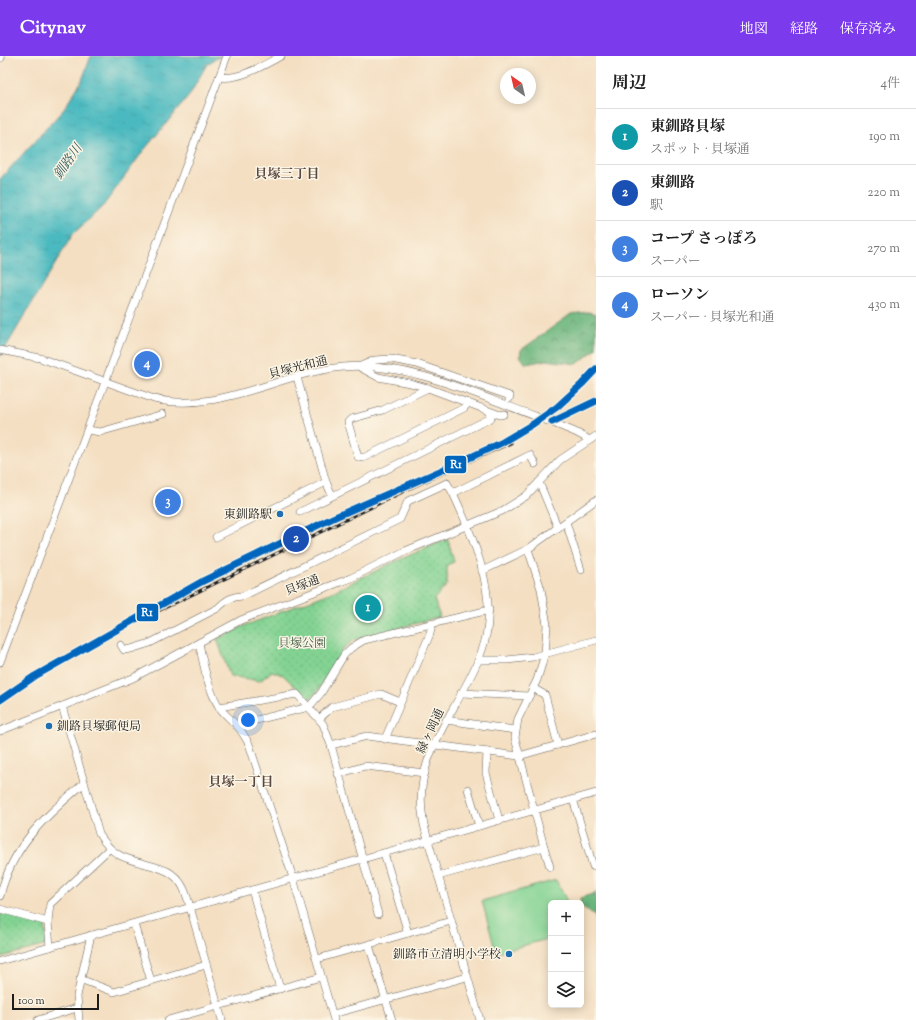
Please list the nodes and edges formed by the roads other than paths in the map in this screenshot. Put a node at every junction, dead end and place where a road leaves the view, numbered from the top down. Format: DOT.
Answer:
graph roads {
  1 [pos="226,56"];
  2 [pos="280,56"];
  3 [pos="219,77"];
  4 [pos="0,350"];
  5 [pos="360,367"];
  6 [pos="297,377"];
  7 [pos="105,382"];
  8 [pos="428,388"];
  9 [pos="510,399"];
  10 [pos="468,403"];
  11 [pos="490,412"];
  12 [pos="163,414"];
  13 [pos="504,414"];
  14 [pos="88,430"];
  15 [pos="593,438"];
  16 [pos="535,464"];
  17 [pos="326,482"];
  18 [pos="539,482"];
  19 [pos="453,493"];
  20 [pos="332,495"];
  21 [pos="596,500"];
  22 [pos="300,512"];
  23 [pos="566,522"];
  24 [pos="468,526"];
  25 [pos="558,528"];
  26 [pos="216,537"];
  27 [pos="528,549"];
  28 [pos="581,570"];
  29 [pos="482,571"];
  30 [pos="489,610"];
  31 [pos="432,624"];
  32 [pos="596,640"];
  33 [pos="199,643"];
  34 [pos="121,645"];
  35 [pos="545,654"];
  36 [pos="479,660"];
  37 [pos="0,662"];
  38 [pos="533,688"];
  39 [pos="461,693"];
  40 [pos="529,696"];
  41 [pos="400,702"];
  42 [pos="62,706"];
  43 [pos="309,707"];
  44 [pos="219,708"];
  45 [pos="319,718"];
  46 [pos="446,720"];
  47 [pos="236,725"];
  48 [pos="516,730"];
  49 [pos="0,731"];
  50 [pos="596,734"];
  51 [pos="385,739"];
  52 [pos="331,745"];
  53 [pos="558,745"];
  54 [pos="433,746"];
  55 [pos="487,752"];
  56 [pos="519,756"];
  57 [pos="425,773"];
  58 [pos="338,774"];
  59 [pos="84,783"];
  60 [pos="468,789"];
  61 [pos="596,793"];
  62 [pos="573,799"];
  63 [pos="534,810"];
  64 [pos="499,820"];
  65 [pos="479,826"];
  66 [pos="428,840"];
  67 [pos="544,847"];
  68 [pos="109,849"];
  69 [pos="384,853"];
  70 [pos="363,859"];
  71 [pos="593,866"];
  72 [pos="550,867"];
  73 [pos="438,876"];
  74 [pos="293,878"];
  75 [pos="252,890"];
  76 [pos="0,896"];
  77 [pos="190,907"];
  78 [pos="0,909"];
  79 [pos="378,914"];
  80 [pos="451,921"];
  81 [pos="48,922"];
  82 [pos="134,924"];
  83 [pos="408,933"];
  84 [pos="91,936"];
  85 [pos="369,945"];
  86 [pos="50,947"];
  87 [pos="317,959"];
  88 [pos="0,961"];
  89 [pos="206,965"];
  90 [pos="321,976"];
  91 [pos="467,977"];
  92 [pos="80,979"];
  93 [pos="151,981"];
  94 [pos="280,989"];
  95 [pos="385,999"];
  96 [pos="218,1006"];
  97 [pos="77,1008"];
  98 [pos="334,1017"];
  99 [pos="38,1020"];
  100 [pos="79,1020"];
  101 [pos="168,1020"];
  102 [pos="222,1020"];
  103 [pos="392,1020"];
  104 [pos="480,1020"];
  1 -- 3 [label="street"];
  2 -- 3 [label="street"];
  3 -- 7 [label="street"];
  4 -- 7 [label="street, 貝塚光和通"];
  5 -- 6 [label="street, 貝塚光和通"];
  5 -- 8 [label="street"];
  5 -- 9 [label="street"];
  5 -- 15 [label="street, 貝塚光和通, bridge"];
  6 -- 7 [label="street, 貝塚光和通"];
  6 -- 17 [label="street"];
  7 -- 14 [label="street"];
  8 -- 10 [label="street"];
  8 -- 10 [label="street"];
  10 -- 11 [label="street"];
  11 -- 13 [label="street"];
  11 -- 20 [label="street"];
  12 -- 14 [label="street"];
  14 -- 37 [label="street"];
  15 -- 18 [label="street, 貝塚通"];
  16 -- 19 [label="street"];
  17 -- 20 [label="street"];
  17 -- 26 [label="street"];
  18 -- 24 [label="street, 貝塚通"];
  18 -- 25 [label="street"];
  19 -- 24 [label="street, 緑ヶ岡通"];
  19 -- 34 [label="street"];
  20 -- 22 [label="street"];
  21 -- 23 [label="street"];
  23 -- 25 [label="street"];
  23 -- 28 [label="street"];
  24 -- 29 [label="street, 緑ヶ岡通"];
  24 -- 33 [label="street, 貝塚通"];
  25 -- 27 [label="street"];
  27 -- 29 [label="street"];
  27 -- 35 [label="street"];
  29 -- 30 [label="street, 緑ヶ岡通"];
  30 -- 31 [label="street"];
  30 -- 36 [label="street, 緑ヶ岡通"];
  31 -- 41 [label="street"];
  31 -- 43 [label="street"];
  32 -- 35 [label="street"];
  33 -- 42 [label="street, 貝塚通"];
  33 -- 44 [label="street"];
  35 -- 36 [label="street"];
  35 -- 38 [label="street"];
  36 -- 39 [label="street, 緑ヶ岡通"];
  38 -- 40 [label="street"];
  38 -- 53 [label="street"];
  39 -- 40 [label="street"];
  39 -- 46 [label="street, 緑ヶ岡通"];
  40 -- 48 [label="street"];
  41 -- 45 [label="street"];
  41 -- 51 [label="street"];
  42 -- 49 [label="street, 貝塚通"];
  42 -- 59 [label="street"];
  43 -- 44 [label="street"];
  43 -- 45 [label="street"];
  43 -- 47 [label="street"];
  44 -- 47 [label="street"];
  45 -- 52 [label="street"];
  46 -- 48 [label="street"];
  46 -- 54 [label="street, 緑ヶ岡通"];
  47 -- 74 [label="street"];
  48 -- 56 [label="street"];
  50 -- 53 [label="street"];
  51 -- 52 [label="street"];
  51 -- 54 [label="street"];
  52 -- 58 [label="street"];
  53 -- 56 [label="street"];
  54 -- 55 [label="street"];
  54 -- 57 [label="street, 緑ヶ岡通"];
  55 -- 56 [label="street"];
  55 -- 64 [label="street"];
  56 -- 63 [label="street"];
  57 -- 58 [label="street"];
  57 -- 66 [label="street, 緑ヶ岡通"];
  58 -- 70 [label="street"];
  59 -- 68 [label="street"];
  59 -- 76 [label="street"];
  60 -- 65 [label="street"];
  61 -- 62 [label="street"];
  62 -- 63 [label="street"];
  62 -- 71 [label="street"];
  63 -- 64 [label="street"];
  63 -- 67 [label="street"];
  64 -- 65 [label="street"];
  65 -- 66 [label="street"];
  66 -- 69 [label="street"];
  66 -- 73 [label="street, 緑ヶ岡通"];
  67 -- 72 [label="street"];
  67 -- 73 [label="street"];
  68 -- 77 [label="street"];
  68 -- 81 [label="street"];
  69 -- 70 [label="street"];
  69 -- 83 [label="street"];
  70 -- 74 [label="street"];
  70 -- 79 [label="street"];
  73 -- 80 [label="street, 緑ヶ岡通"];
  74 -- 75 [label="street"];
  74 -- 87 [label="street"];
  75 -- 77 [label="street"];
  75 -- 94 [label="street"];
  77 -- 82 [label="street"];
  77 -- 89 [label="street"];
  78 -- 81 [label="street"];
  80 -- 83 [label="street"];
  80 -- 91 [label="street, 緑ヶ岡通"];
  81 -- 86 [label="street"];
  82 -- 84 [label="street"];
  82 -- 93 [label="street"];
  83 -- 85 [label="street"];
  84 -- 86 [label="street"];
  84 -- 92 [label="street"];
  85 -- 87 [label="street"];
  85 -- 95 [label="street"];
  86 -- 88 [label="street"];
  87 -- 90 [label="street"];
  89 -- 93 [label="street"];
  89 -- 96 [label="street"];
  90 -- 94 [label="street"];
  90 -- 98 [label="street"];
  91 -- 95 [label="street"];
  91 -- 104 [label="street, 緑ヶ岡通"];
  92 -- 93 [label="street"];
  92 -- 97 [label="street"];
  94 -- 96 [label="street"];
  95 -- 98 [label="street"];
  95 -- 103 [label="street"];
  96 -- 101 [label="street"];
  96 -- 102 [label="street"];
  97 -- 99 [label="street"];
  97 -- 100 [label="street"];
}
